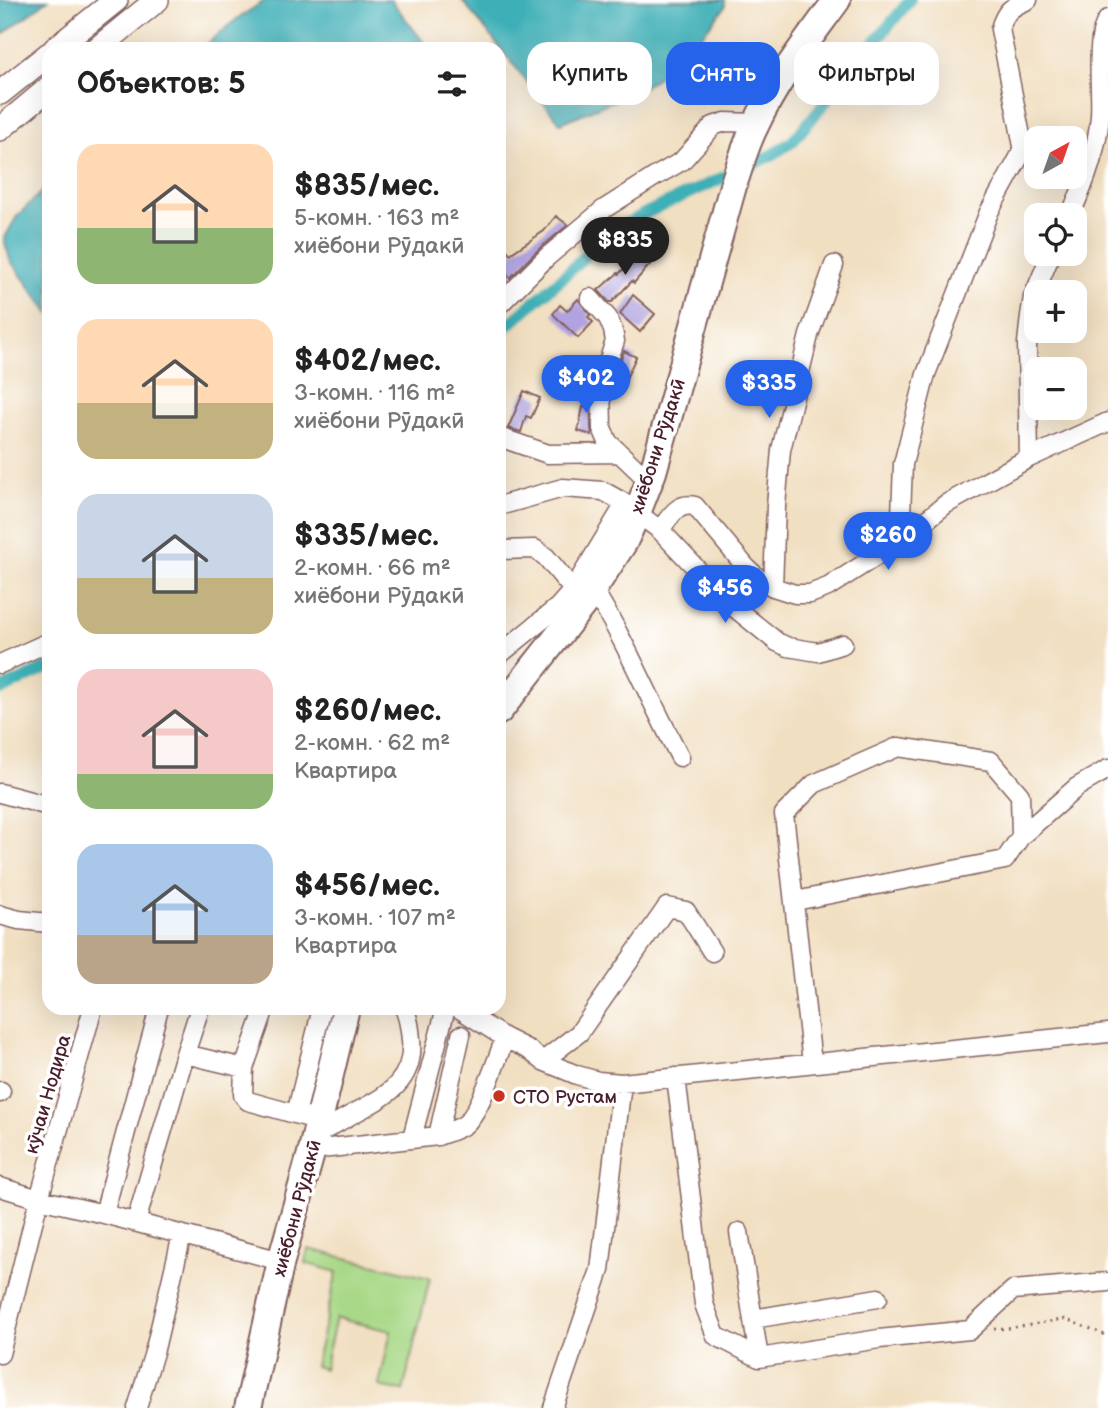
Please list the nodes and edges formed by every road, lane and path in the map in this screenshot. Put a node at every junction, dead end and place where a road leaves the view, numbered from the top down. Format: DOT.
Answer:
graph roads {
  1 [pos="116,0"];
  2 [pos="157,0"];
  3 [pos="837,0"];
  4 [pos="1028,0"];
  5 [pos="1108,19"];
  6 [pos="64,42"];
  7 [pos="106,42"];
  8 [pos="42,60"];
  9 [pos="0,93"];
  10 [pos="42,95"];
  11 [pos="0,129"];
  12 [pos="752,132"];
  13 [pos="1075,203"];
  14 [pos="834,265"];
  15 [pos="1046,266"];
  16 [pos="506,298"];
  17 [pos="590,298"];
  18 [pos="1108,422"];
  19 [pos="506,439"];
  20 [pos="618,453"];
  21 [pos="1029,458"];
  22 [pos="650,482"];
  23 [pos="506,504"];
  24 [pos="631,509"];
  25 [pos="660,530"];
  26 [pos="900,541"];
  27 [pos="506,550"];
  28 [pos="773,587"];
  29 [pos="584,594"];
  30 [pos="843,644"];
  31 [pos="42,645"];
  32 [pos="506,649"];
  33 [pos="0,664"];
  34 [pos="506,701"];
  35 [pos="680,757"];
  36 [pos="1108,769"];
  37 [pos="0,793"];
  38 [pos="42,804"];
  39 [pos="1021,836"];
  40 [pos="794,901"];
  41 [pos="0,915"];
  42 [pos="42,922"];
  43 [pos="712,951"];
  44 [pos="91,1015"];
  45 [pos="157,1015"];
  46 [pos="198,1015"];
  47 [pos="263,1015"];
  48 [pos="322,1015"];
  49 [pos="344,1015"];
  50 [pos="407,1015"];
  51 [pos="444,1015"];
  52 [pos="469,1015"];
  53 [pos="1108,1033"];
  54 [pos="461,1035"];
  55 [pos="505,1038"];
  56 [pos="185,1054"];
  57 [pos="543,1061"];
  58 [pos="812,1063"];
  59 [pos="244,1068"];
  60 [pos="676,1077"];
  61 [pos="622,1083"];
  62 [pos="311,1130"];
  63 [pos="438,1136"];
  64 [pos="412,1138"];
  65 [pos="0,1186"];
  66 [pos="39,1199"];
  67 [pos="104,1214"];
  68 [pos="136,1223"];
  69 [pos="739,1232"];
  70 [pos="182,1235"];
  71 [pos="281,1261"];
  72 [pos="1108,1282"];
  73 [pos="878,1298"];
  74 [pos="753,1319"];
  75 [pos="970,1330"];
  76 [pos="1108,1336"];
  77 [pos="0,1354"];
  78 [pos="759,1358"];
  79 [pos="137,1408"];
  80 [pos="248,1408"];
  81 [pos="553,1408"];
  1 -- 6 [label="main road"];
  2 -- 7 [label="main road"];
  3 -- 12 [label="highway, хиёбони Рӯдакӣ"];
  4 -- 26 [label="street"];
  5 -- 13 [label="street"];
  8 -- 9 [label="main road"];
  10 -- 11 [label="main road"];
  12 -- 16 [label="street"];
  12 -- 22 [label="highway, хиёбони Рӯдакӣ"];
  14 -- 28 [label="street"];
  15 -- 21 [label="street"];
  17 -- 20 [label="street"];
  18 -- 21 [label="street"];
  19 -- 20 [label="street"];
  20 -- 22 [label="street"];
  21 -- 26 [label="street"];
  22 -- 24 [label="highway, хиёбони Рӯдакӣ"];
  23 -- 24 [label="street"];
  24 -- 25 [label="street"];
  24 -- 29 [label="highway, хиёбони Рӯдакӣ"];
  25 -- 28 [label="street"];
  25 -- 30 [label="street"];
  26 -- 28 [label="street"];
  27 -- 29 [label="street"];
  29 -- 32 [label="street"];
  29 -- 34 [label="highway, хиёбони Рӯдакӣ"];
  29 -- 35 [label="street"];
  31 -- 33 [label="street"];
  36 -- 39 [label="street"];
  37 -- 38 [label="street"];
  39 -- 40 [label="street"];
  39 -- 40 [label="street"];
  40 -- 58 [label="street"];
  41 -- 42 [label="street"];
  43 -- 57 [label="street"];
  44 -- 66 [label="street, кӯчаи Нодира"];
  45 -- 67 [label="street"];
  46 -- 56 [label="street"];
  47 -- 59 [label="street"];
  48 -- 62 [label="street"];
  49 -- 62 [label="highway, хиёбони Рӯдакӣ"];
  50 -- 62 [label="street"];
  51 -- 64 [label="street"];
  52 -- 55 [label="street"];
  53 -- 58 [label="street"];
  54 -- 63 [label="street"];
  55 -- 57 [label="street"];
  55 -- 63 [label="street"];
  56 -- 59 [label="street"];
  56 -- 68 [label="street"];
  57 -- 61 [label="street"];
  58 -- 60 [label="street"];
  59 -- 62 [label="street"];
  60 -- 61 [label="street"];
  60 -- 78 [label="street"];
  61 -- 81 [label="street"];
  62 -- 64 [label="street"];
  62 -- 71 [label="highway, хиёбони Рӯдакӣ"];
  63 -- 64 [label="street"];
  65 -- 66 [label="street"];
  66 -- 67 [label="street"];
  66 -- 77 [label="street, кӯчаи Нодира"];
  67 -- 68 [label="street"];
  68 -- 70 [label="street"];
  69 -- 74 [label="street"];
  70 -- 71 [label="street"];
  70 -- 79 [label="street"];
  71 -- 80 [label="highway, хиёбони Рӯдакӣ"];
  72 -- 75 [label="street"];
  73 -- 74 [label="street"];
  74 -- 78 [label="street"];
  75 -- 76 [label="path"];
  75 -- 78 [label="street"];
}
